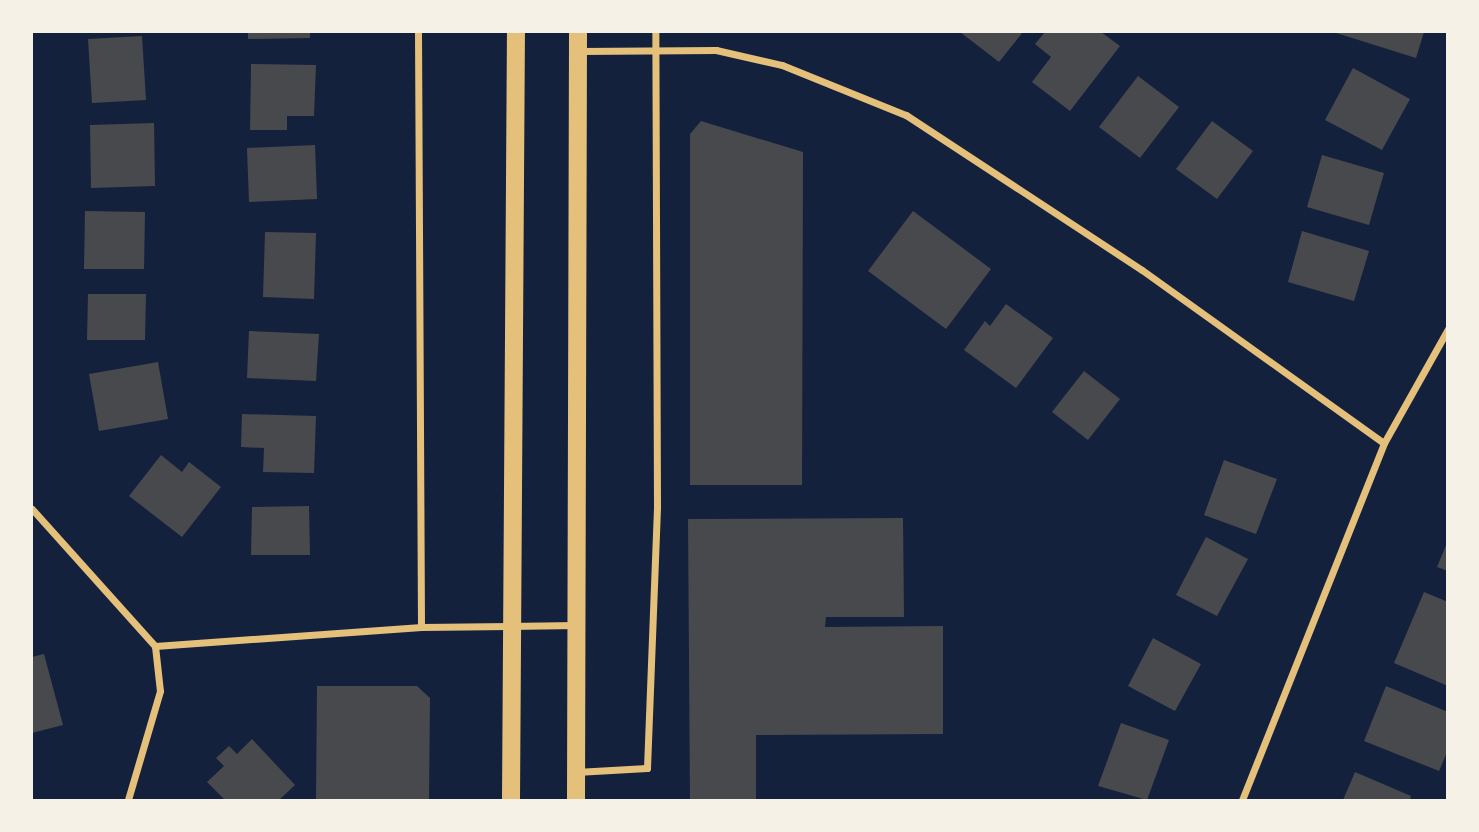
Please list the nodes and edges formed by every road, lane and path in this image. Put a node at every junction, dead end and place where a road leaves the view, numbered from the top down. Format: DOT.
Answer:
graph roads {
  1 [pos="418,32"];
  2 [pos="516,32"];
  3 [pos="578,32"];
  4 [pos="655,32"];
  5 [pos="655,47"];
  6 [pos="579,51"];
  7 [pos="1447,329"];
  8 [pos="1384,443"];
  9 [pos="32,509"];
  10 [pos="577,625"];
  11 [pos="421,627"];
  12 [pos="512,627"];
  13 [pos="155,646"];
  14 [pos="576,772"];
  15 [pos="128,800"];
  16 [pos="511,800"];
  17 [pos="576,800"];
  18 [pos="1242,800"];
  1 -- 11 [label="street"];
  2 -- 12 [label="main road"];
  3 -- 6 [label="main road"];
  4 -- 5 [label="street"];
  5 -- 6 [label="street"];
  5 -- 8 [label="street"];
  5 -- 14 [label="street"];
  6 -- 10 [label="main road"];
  7 -- 8 [label="street"];
  8 -- 18 [label="street"];
  9 -- 13 [label="street"];
  10 -- 12 [label="street"];
  10 -- 14 [label="main road"];
  11 -- 12 [label="street"];
  11 -- 13 [label="street"];
  12 -- 16 [label="main road"];
  13 -- 15 [label="street"];
  14 -- 17 [label="main road"];
}
